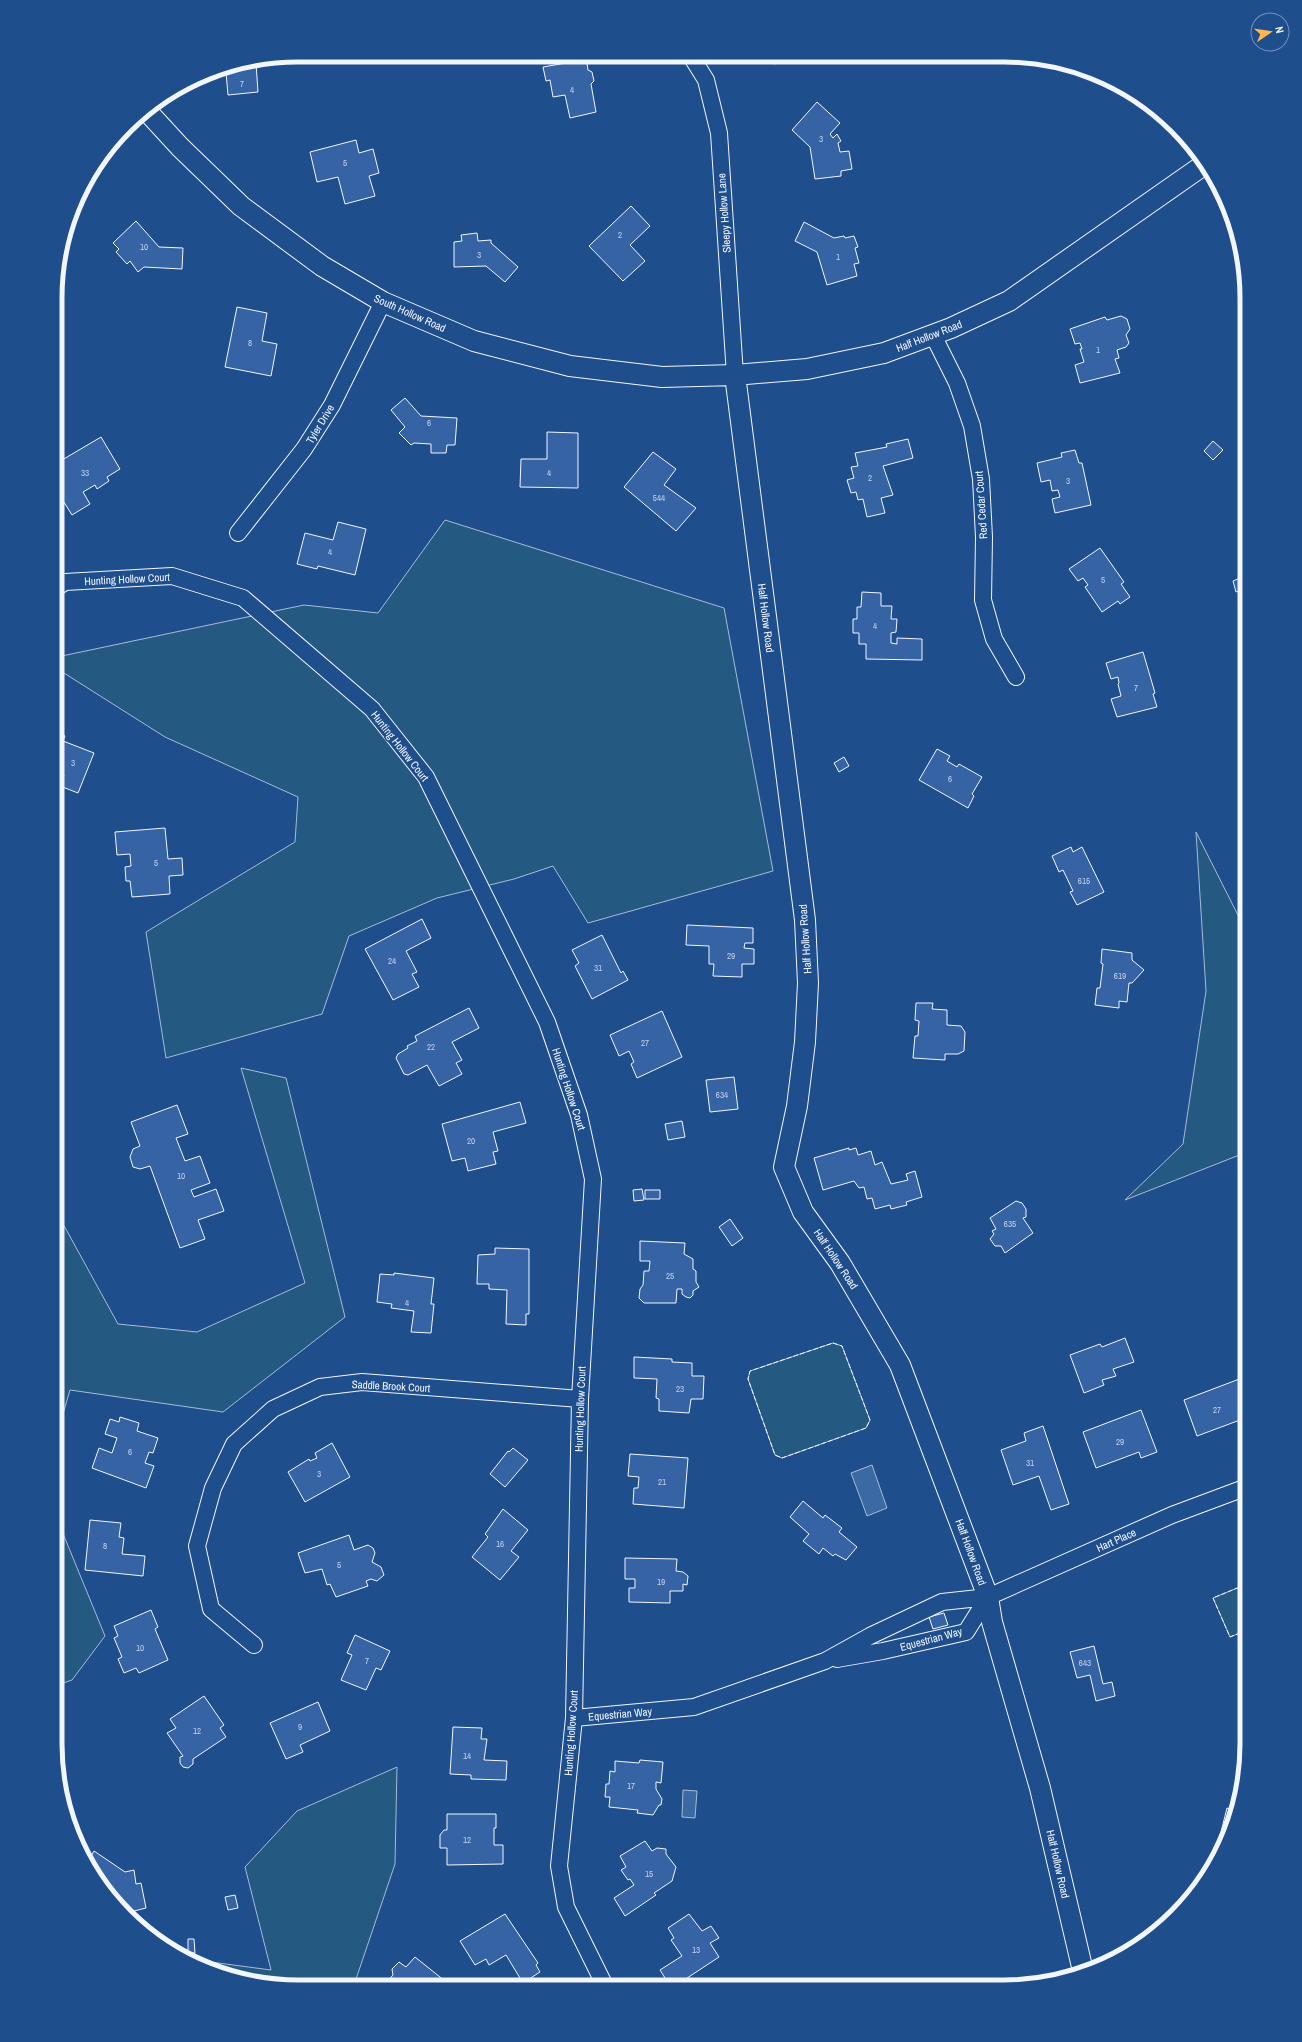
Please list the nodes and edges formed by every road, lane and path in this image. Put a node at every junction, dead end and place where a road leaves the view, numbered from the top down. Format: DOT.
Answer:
graph roads {
  1 [pos="695,62"];
  2 [pos="150,114"];
  3 [pos="1200,167"];
  4 [pos="383,302"];
  5 [pos="933,335"];
  6 [pos="735,375"];
  7 [pos="238,533"];
  8 [pos="62,584"];
  9 [pos="1016,677"];
  10 [pos="580,1399"];
  11 [pos="1240,1490"];
  12 [pos="988,1597"];
  13 [pos="254,1645"];
  14 [pos="824,1661"];
  15 [pos="574,1718"];
  16 [pos="1082,1966"];
  17 [pos="602,1980"];
  1 -- 6 [label="street, Sleepy Hollow Lane"];
  2 -- 4 [label="street, South Hollow Road"];
  3 -- 5 [label="street, Half Hollow Road"];
  4 -- 6 [label="street, South Hollow Road"];
  4 -- 7 [label="street, Tyler Drive"];
  5 -- 6 [label="street, Half Hollow Road"];
  5 -- 9 [label="street, Red Cedar Court"];
  6 -- 12 [label="street, Half Hollow Road"];
  8 -- 10 [label="street, Hunting Hollow Court"];
  10 -- 13 [label="street, Saddle Brook Court"];
  10 -- 15 [label="street, Hunting Hollow Court"];
  11 -- 12 [label="street, Hart Place"];
  12 -- 14 [label="street, Equestrian Way"];
  12 -- 14 [label="street, Equestrian Way"];
  12 -- 16 [label="street, Half Hollow Road"];
  14 -- 15 [label="street, Equestrian Way"];
  15 -- 17 [label="street, Hunting Hollow Court"];
}
